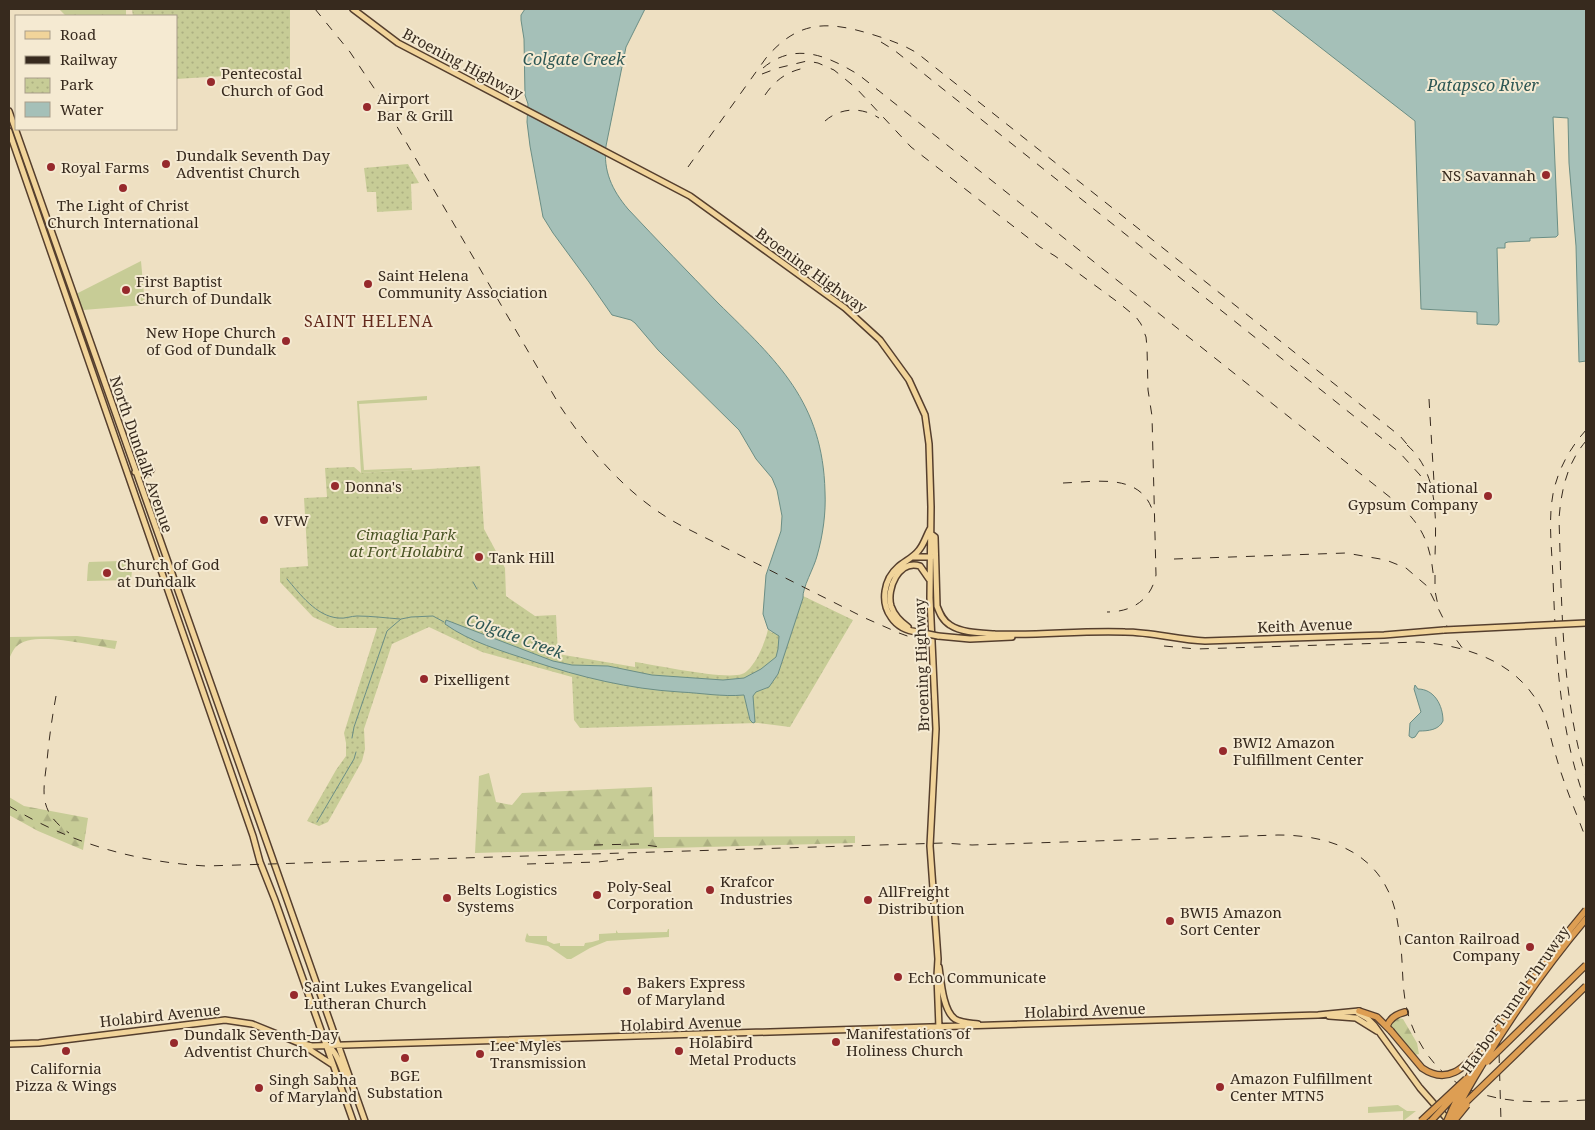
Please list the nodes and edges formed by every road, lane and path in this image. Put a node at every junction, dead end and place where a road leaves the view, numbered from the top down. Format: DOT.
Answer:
graph roads {
  1 [pos="353,9"];
  2 [pos="9,112"];
  3 [pos="15,129"];
  4 [pos="15,130"];
  5 [pos="9,131"];
  6 [pos="151,470"];
  7 [pos="135,472"];
  8 [pos="931,531"];
  9 [pos="912,557"];
  10 [pos="930,557"];
  11 [pos="930,582"];
  12 [pos="1586,623"];
  13 [pos="906,627"];
  14 [pos="1024,635"];
  15 [pos="1586,910"];
  16 [pos="1586,919"];
  17 [pos="938,959"];
  18 [pos="1586,965"];
  19 [pos="1586,985"];
  20 [pos="1343,1011"];
  21 [pos="1359,1011"];
  22 [pos="1405,1012"];
  23 [pos="1318,1015"];
  24 [pos="993,1026"];
  25 [pos="939,1028"];
  26 [pos="1389,1029"];
  27 [pos="1379,1033"];
  28 [pos="1492,1036"];
  29 [pos="9,1044"];
  30 [pos="300,1044"];
  31 [pos="326,1046"];
  32 [pos="338,1046"];
  33 [pos="1485,1064"];
  34 [pos="333,1065"];
  35 [pos="356,1098"];
  36 [pos="353,1121"];
  37 [pos="365,1121"];
  38 [pos="1421,1121"];
  39 [pos="1431,1121"];
  40 [pos="1450,1121"];
  1 -- 8 [label="main road, Broening Highway"];
  2 -- 3 [label="main road, North Dundalk Avenue"];
  4 -- 7 [label="main road, North Dundalk Avenue"];
  5 -- 31 [label="main road, North Dundalk Avenue"];
  6 -- 7 [label="main road"];
  7 -- 32 [label="main road, North Dundalk Avenue"];
  8 -- 9 [label="main road, Keith Avenue"];
  8 -- 10 [label="main road, Broening Highway"];
  8 -- 14 [label="main road, Keith Avenue"];
  9 -- 10 [label="main road"];
  9 -- 13 [label="main road, Keith Avenue"];
  10 -- 11 [label="main road, Broening Highway"];
  11 -- 13 [label="main road"];
  11 -- 17 [label="main road, Broening Highway"];
  12 -- 14 [label="main road, Keith Avenue, bridge"];
  13 -- 14 [label="main road, Keith Avenue, bridge"];
  15 -- 28 [label="highway, Harbor Tunnel Thruway, bridge"];
  16 -- 40 [label="highway, Harbor Tunnel Thruway, bridge"];
  17 -- 24 [label="main road"];
  17 -- 25 [label="main road, Broening Highway"];
  18 -- 33 [label="highway, bridge"];
  19 -- 40 [label="highway, bridge"];
  20 -- 21 [label="main road, Holabird Avenue"];
  20 -- 23 [label="main road, Holabird Avenue"];
  20 -- 27 [label="main road"];
  21 -- 26 [label="highway"];
  22 -- 26 [label="highway"];
  23 -- 24 [label="main road, Holabird Avenue"];
  23 -- 27 [label="main road"];
  24 -- 25 [label="main road, Holabird Avenue"];
  25 -- 32 [label="main road, Holabird Avenue"];
  26 -- 28 [label="highway, bridge"];
  27 -- 40 [label="main road"];
  28 -- 40 [label="highway, Harbor Tunnel Thruway, bridge"];
  29 -- 30 [label="main road, Holabird Avenue"];
  30 -- 31 [label="main road, Holabird Avenue"];
  30 -- 34 [label="main road"];
  31 -- 32 [label="main road, Holabird Avenue"];
  31 -- 34 [label="main road, North Dundalk Avenue"];
  31 -- 35 [label="main road"];
  32 -- 35 [label="main road, North Dundalk Avenue"];
  33 -- 38 [label="highway, bridge"];
  33 -- 39 [label="highway, bridge"];
  34 -- 36 [label="main road, North Dundalk Avenue"];
  35 -- 37 [label="main road"];
}
